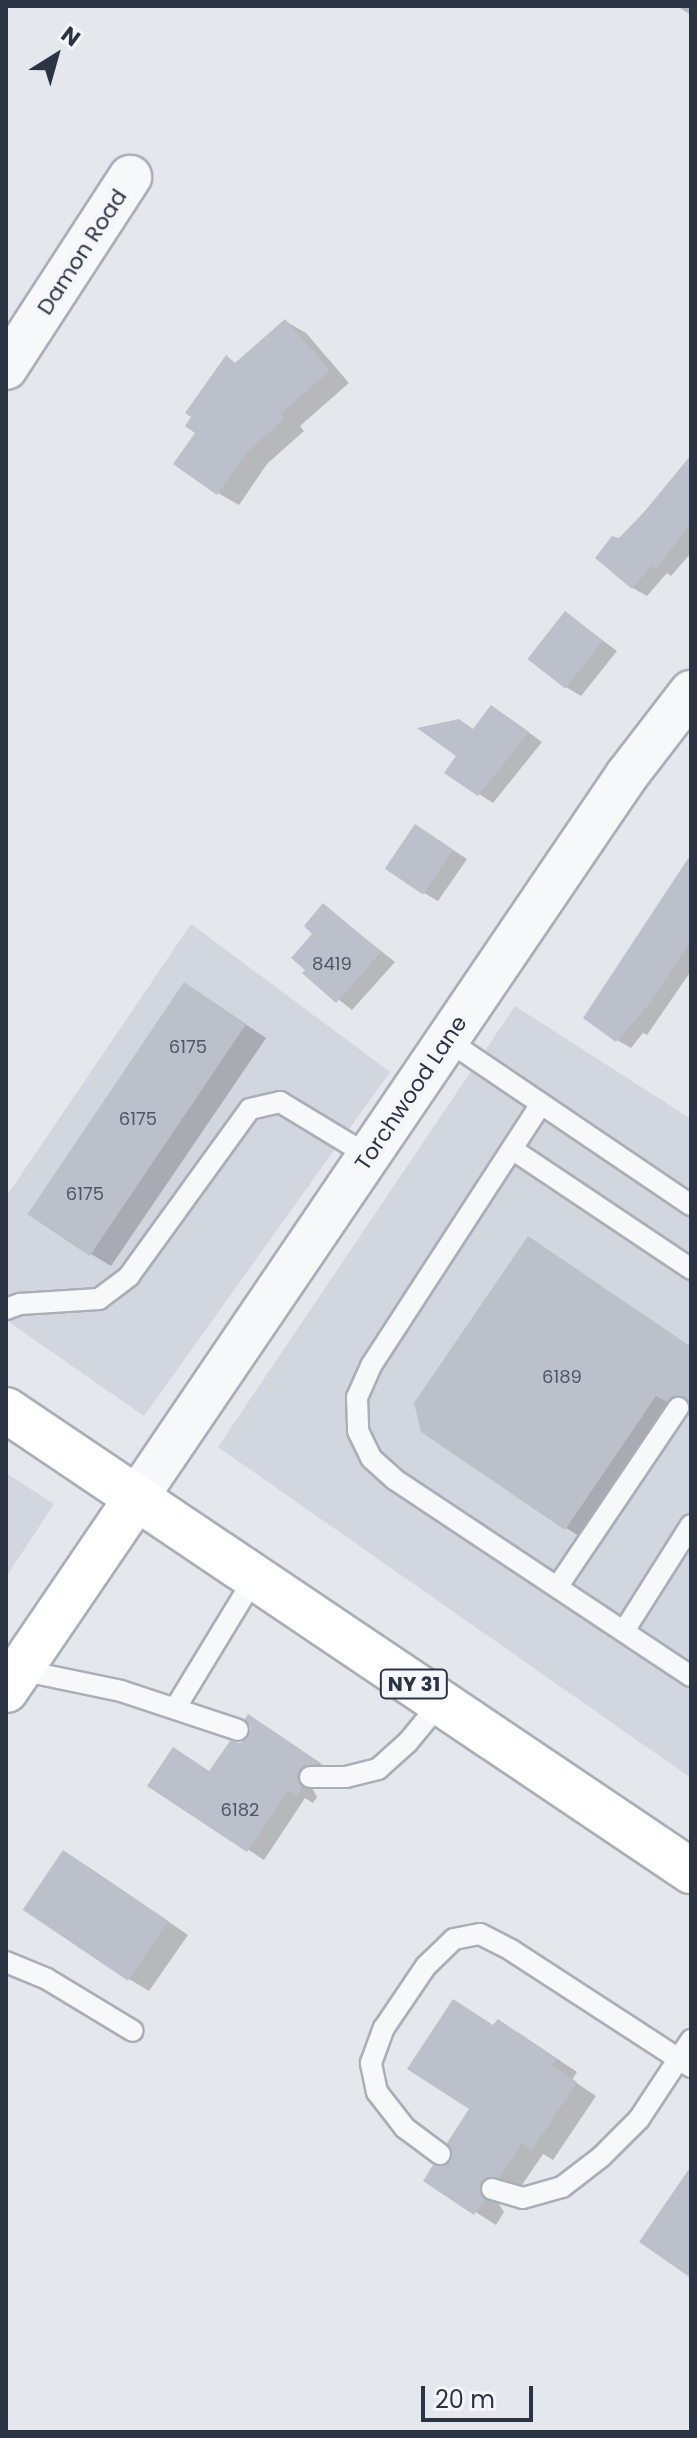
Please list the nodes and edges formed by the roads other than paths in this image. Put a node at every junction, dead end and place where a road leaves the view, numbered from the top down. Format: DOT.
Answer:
graph roads {
  1 [pos="130,177"];
  2 [pos="6,368"];
  3 [pos="691,692"];
  4 [pos="447,1040"];
  5 [pos="541,1104"];
  6 [pos="512,1149"];
  7 [pos="369,1156"];
  8 [pos="691,1205"];
  9 [pos="691,1269"];
  10 [pos="6,1309"];
  11 [pos="678,1408"];
  12 [pos="6,1410"];
  13 [pos="137,1497"];
  14 [pos="691,1525"];
  15 [pos="255,1577"];
  16 [pos="558,1586"];
  17 [pos="624,1631"];
  18 [pos="691,1676"];
  19 [pos="13,1680"];
  20 [pos="441,1702"];
  21 [pos="176,1707"];
  22 [pos="238,1730"];
  23 [pos="310,1777"];
  24 [pos="691,1871"];
  25 [pos="6,1962"];
  26 [pos="133,2031"];
  27 [pos="691,2040"];
  28 [pos="685,2063"];
  29 [pos="440,2154"];
  30 [pos="492,2189"];
  1 -- 2 [label="street, Damon Road"];
  3 -- 4 [label="street, Torchwood Lane"];
  4 -- 5 [label="lane"];
  4 -- 7 [label="street, Torchwood Lane"];
  5 -- 6 [label="lane"];
  5 -- 8 [label="lane"];
  6 -- 9 [label="lane"];
  6 -- 16 [label="lane"];
  7 -- 10 [label="lane"];
  7 -- 13 [label="street, Torchwood Lane"];
  11 -- 16 [label="lane"];
  12 -- 13 [label="main road, NY 31"];
  13 -- 15 [label="main road, NY 31"];
  13 -- 19 [label="main road"];
  14 -- 17 [label="lane"];
  15 -- 20 [label="main road, NY 31"];
  15 -- 21 [label="lane"];
  16 -- 17 [label="lane"];
  17 -- 18 [label="lane"];
  19 -- 21 [label="lane"];
  20 -- 23 [label="lane"];
  20 -- 24 [label="main road, NY 31"];
  21 -- 22 [label="lane"];
  25 -- 26 [label="lane"];
  27 -- 28 [label="lane"];
  28 -- 29 [label="lane"];
  28 -- 30 [label="lane"];
}
